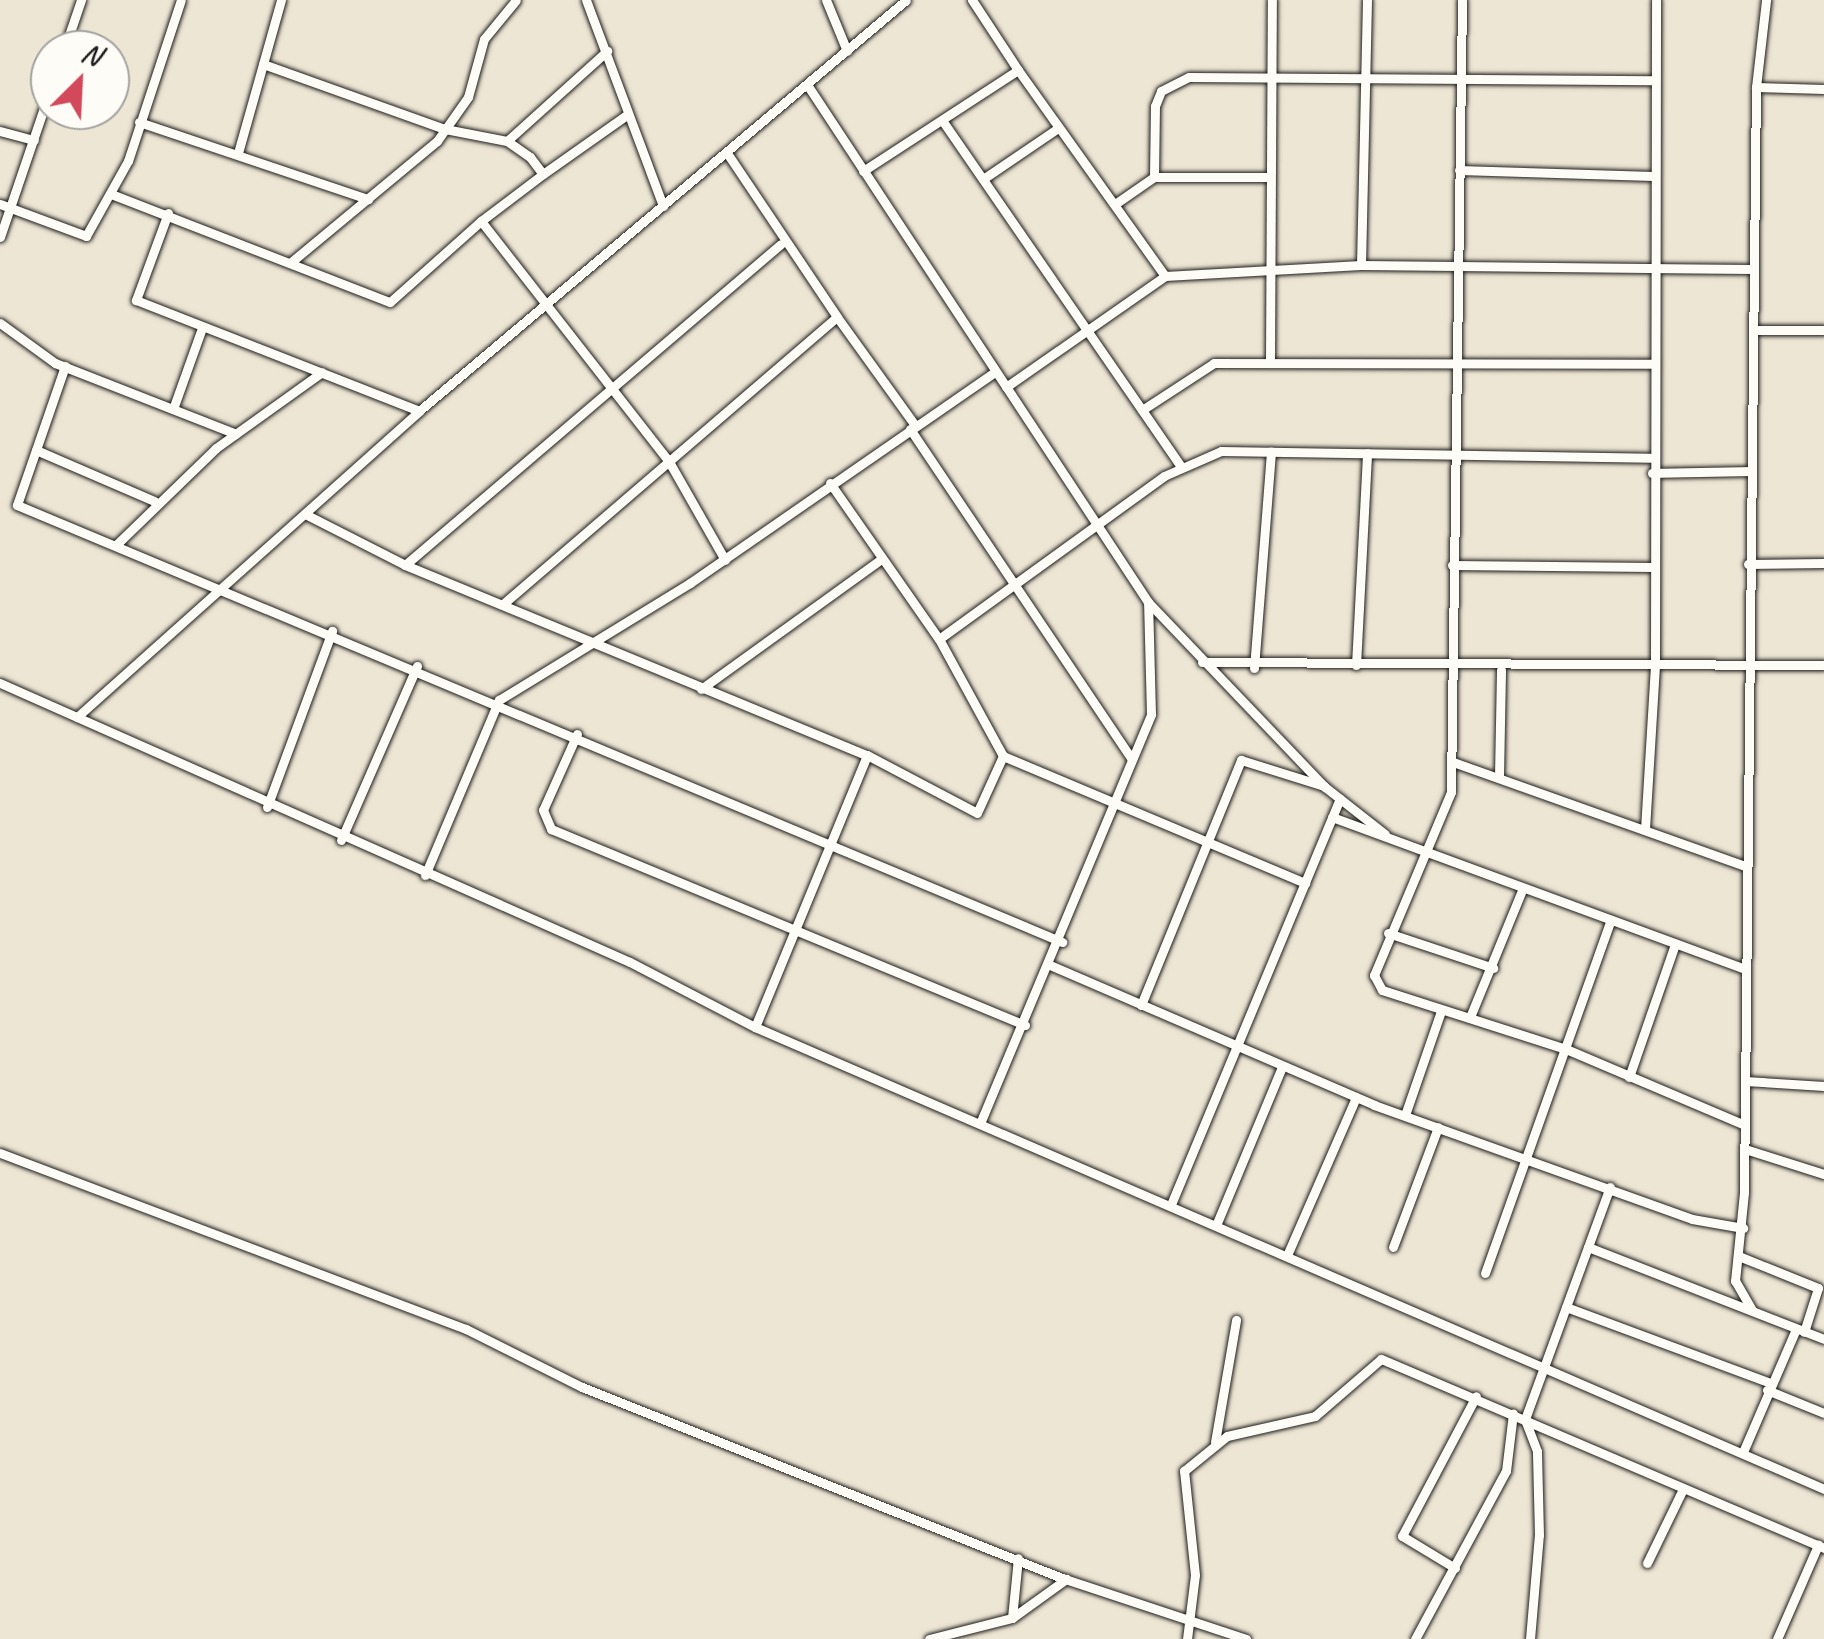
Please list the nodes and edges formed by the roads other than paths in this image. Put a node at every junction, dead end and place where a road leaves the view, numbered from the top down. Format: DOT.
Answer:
graph roads {
  1 [pos="81,0"];
  2 [pos="181,0"];
  3 [pos="280,0"];
  4 [pos="516,0"];
  5 [pos="586,0"];
  6 [pos="826,0"];
  7 [pos="906,0"];
  8 [pos="972,0"];
  9 [pos="1272,0"];
  10 [pos="1367,0"];
  11 [pos="1462,0"];
  12 [pos="1656,0"];
  13 [pos="1766,0"];
  14 [pos="71,30"];
  15 [pos="607,51"];
  16 [pos="846,51"];
  17 [pos="263,64"];
  18 [pos="1018,70"];
  19 [pos="1369,76"];
  20 [pos="1458,78"];
  21 [pos="1654,80"];
  22 [pos="1274,84"];
  23 [pos="808,86"];
  24 [pos="1756,87"];
  25 [pos="1824,89"];
  26 [pos="628,114"];
  27 [pos="139,122"];
  28 [pos="944,123"];
  29 [pos="1058,128"];
  30 [pos="445,129"];
  31 [pos="37,130"];
  32 [pos="0,132"];
  33 [pos="34,140"];
  34 [pos="507,140"];
  35 [pos="238,153"];
  36 [pos="727,153"];
  37 [pos="862,170"];
  38 [pos="1459,170"];
  39 [pos="543,174"];
  40 [pos="1653,176"];
  41 [pos="1154,177"];
  42 [pos="1269,177"];
  43 [pos="983,179"];
  44 [pos="111,194"];
  45 [pos="368,199"];
  46 [pos="1116,204"];
  47 [pos="5,206"];
  48 [pos="663,206"];
  49 [pos="168,213"];
  50 [pos="481,220"];
  51 [pos="0,238"];
  52 [pos="782,244"];
  53 [pos="290,263"];
  54 [pos="1361,265"];
  55 [pos="1268,266"];
  56 [pos="1455,268"];
  57 [pos="1651,269"];
  58 [pos="1752,269"];
  59 [pos="1164,276"];
  60 [pos="549,302"];
  61 [pos="837,317"];
  62 [pos="0,323"];
  63 [pos="1753,330"];
  64 [pos="1824,330"];
  65 [pos="201,331"];
  66 [pos="1084,334"];
  67 [pos="1270,360"];
  68 [pos="1457,360"];
  69 [pos="1652,364"];
  70 [pos="64,366"];
  71 [pos="322,372"];
  72 [pos="995,372"];
  73 [pos="1006,387"];
  74 [pos="610,389"];
  75 [pos="173,410"];
  76 [pos="1142,410"];
  77 [pos="419,411"];
  78 [pos="912,427"];
  79 [pos="236,434"];
  80 [pos="36,450"];
  81 [pos="1271,452"];
  82 [pos="1367,453"];
  83 [pos="1456,453"];
  84 [pos="1650,458"];
  85 [pos="668,460"];
  86 [pos="1180,467"];
  87 [pos="1748,471"];
  88 [pos="1652,473"];
  89 [pos="830,482"];
  90 [pos="154,501"];
  91 [pos="306,514"];
  92 [pos="1099,528"];
  93 [pos="116,545"];
  94 [pos="725,560"];
  95 [pos="880,560"];
  96 [pos="1824,563"];
  97 [pos="405,564"];
  98 [pos="1748,564"];
  99 [pos="1452,565"];
  100 [pos="1653,567"];
  101 [pos="1017,588"];
  102 [pos="224,590"];
  103 [pos="1148,602"];
  104 [pos="503,604"];
  105 [pos="332,631"];
  106 [pos="939,639"];
  107 [pos="593,641"];
  108 [pos="1202,662"];
  109 [pos="1747,664"];
  110 [pos="1824,664"];
  111 [pos="417,666"];
  112 [pos="1356,666"];
  113 [pos="1654,666"];
  114 [pos="1254,668"];
  115 [pos="1454,669"];
  116 [pos="1500,670"];
  117 [pos="0,684"];
  118 [pos="702,689"];
  119 [pos="498,700"];
  120 [pos="77,717"];
  121 [pos="578,734"];
  122 [pos="867,755"];
  123 [pos="1002,756"];
  124 [pos="1131,758"];
  125 [pos="1453,762"];
  126 [pos="1499,776"];
  127 [pos="1326,786"];
  128 [pos="1340,800"];
  129 [pos="1113,804"];
  130 [pos="267,807"];
  131 [pos="1332,817"];
  132 [pos="1645,829"];
  133 [pos="1385,834"];
  134 [pos="341,840"];
  135 [pos="1210,840"];
  136 [pos="834,846"];
  137 [pos="1424,847"];
  138 [pos="1745,866"];
  139 [pos="425,874"];
  140 [pos="1304,882"];
  141 [pos="1523,888"];
  142 [pos="1611,920"];
  143 [pos="796,926"];
  144 [pos="1388,933"];
  145 [pos="1062,942"];
  146 [pos="1675,944"];
  147 [pos="1052,966"];
  148 [pos="1493,968"];
  149 [pos="1746,969"];
  150 [pos="1141,1006"];
  151 [pos="1442,1011"];
  152 [pos="1470,1017"];
  153 [pos="1025,1024"];
  154 [pos="755,1027"];
  155 [pos="1238,1050"];
  156 [pos="1566,1050"];
  157 [pos="1282,1066"];
  158 [pos="1629,1077"];
  159 [pos="1744,1081"];
  160 [pos="1824,1086"];
  161 [pos="1356,1097"];
  162 [pos="1405,1115"];
  163 [pos="981,1120"];
  164 [pos="1744,1124"];
  165 [pos="1438,1128"];
  166 [pos="1744,1149"];
  167 [pos="0,1154"];
  168 [pos="1525,1155"];
  169 [pos="1824,1174"];
  170 [pos="1610,1187"];
  171 [pos="1172,1202"];
  172 [pos="1217,1224"];
  173 [pos="1743,1228"];
  174 [pos="1392,1246"];
  175 [pos="1588,1247"];
  176 [pos="1288,1253"];
  177 [pos="1741,1256"];
  178 [pos="1485,1273"];
  179 [pos="1735,1281"];
  180 [pos="1728,1298"];
  181 [pos="1566,1308"];
  182 [pos="1752,1310"];
  183 [pos="1236,1320"];
  184 [pos="1800,1330"];
  185 [pos="1824,1339"];
  186 [pos="1542,1362"];
  187 [pos="1768,1387"];
  188 [pos="1476,1396"];
  189 [pos="1824,1413"];
  190 [pos="1513,1414"];
  191 [pos="1526,1419"];
  192 [pos="1216,1442"];
  193 [pos="1743,1452"];
  194 [pos="1683,1489"];
  195 [pos="1824,1489"];
  196 [pos="1821,1546"];
  197 [pos="1018,1558"];
  198 [pos="1647,1563"];
  199 [pos="1455,1568"];
  200 [pos="1066,1579"];
  201 [pos="1190,1617"];
  202 [pos="1012,1618"];
  203 [pos="928,1639"];
  204 [pos="1187,1639"];
  205 [pos="1246,1639"];
  206 [pos="1414,1639"];
  207 [pos="1530,1639"];
  208 [pos="1776,1639"];
  1 -- 14 [label="street"];
  2 -- 27 [label="street"];
  3 -- 17 [label="street"];
  4 -- 30 [label="street"];
  5 -- 15 [label="street"];
  6 -- 16 [label="street"];
  7 -- 16 [label="street"];
  8 -- 18 [label="street"];
  9 -- 22 [label="street"];
  10 -- 19 [label="street"];
  11 -- 20 [label="street"];
  12 -- 21 [label="street"];
  13 -- 24 [label="street"];
  15 -- 26 [label="street"];
  15 -- 34 [label="street"];
  16 -- 23 [label="street"];
  17 -- 30 [label="street"];
  17 -- 35 [label="street"];
  18 -- 28 [label="street"];
  18 -- 29 [label="street"];
  19 -- 20 [label="street"];
  19 -- 22 [label="street"];
  19 -- 54 [label="street"];
  20 -- 21 [label="street"];
  20 -- 38 [label="street"];
  21 -- 40 [label="street"];
  22 -- 41 [label="street"];
  22 -- 42 [label="street"];
  23 -- 36 [label="street"];
  23 -- 37 [label="street"];
  24 -- 25 [label="street"];
  24 -- 58 [label="street"];
  26 -- 39 [label="street"];
  26 -- 48 [label="street"];
  27 -- 35 [label="street"];
  27 -- 44 [label="street"];
  28 -- 37 [label="street"];
  28 -- 43 [label="street"];
  29 -- 43 [label="street"];
  29 -- 46 [label="street"];
  30 -- 34 [label="street"];
  30 -- 45 [label="street"];
  31 -- 33 [label="street"];
  32 -- 33 [label="street"];
  33 -- 47 [label="street"];
  34 -- 39 [label="street"];
  35 -- 45 [label="street"];
  36 -- 48 [label="street"];
  36 -- 52 [label="street"];
  37 -- 72 [label="street"];
  38 -- 40 [label="street"];
  38 -- 56 [label="street"];
  39 -- 50 [label="street"];
  40 -- 57 [label="street"];
  41 -- 42 [label="street"];
  41 -- 46 [label="street"];
  42 -- 55 [label="street"];
  43 -- 66 [label="street"];
  44 -- 47 [label="street"];
  44 -- 49 [label="street"];
  45 -- 53 [label="street"];
  46 -- 59 [label="street"];
  47 -- 51 [label="street"];
  48 -- 60 [label="street"];
  49 -- 53 [label="street"];
  49 -- 65 [label="street"];
  50 -- 53 [label="street"];
  50 -- 60 [label="street"];
  52 -- 61 [label="street"];
  52 -- 74 [label="street"];
  54 -- 55 [label="street"];
  54 -- 56 [label="street"];
  55 -- 59 [label="street"];
  55 -- 67 [label="street"];
  56 -- 57 [label="street"];
  56 -- 68 [label="street"];
  57 -- 58 [label="street"];
  57 -- 69 [label="street"];
  58 -- 63 [label="street"];
  59 -- 66 [label="street"];
  60 -- 74 [label="street"];
  60 -- 77 [label="street"];
  61 -- 78 [label="street"];
  61 -- 85 [label="street"];
  62 -- 70 [label="street"];
  63 -- 64 [label="street"];
  63 -- 87 [label="street"];
  65 -- 71 [label="street"];
  65 -- 75 [label="street"];
  66 -- 73 [label="street"];
  66 -- 76 [label="street"];
  67 -- 68 [label="street"];
  67 -- 76 [label="street"];
  68 -- 69 [label="street"];
  68 -- 83 [label="street"];
  69 -- 84 [label="street"];
  70 -- 75 [label="street"];
  70 -- 80 [label="street"];
  71 -- 77 [label="street"];
  71 -- 79 [label="street"];
  72 -- 73 [label="street"];
  72 -- 78 [label="street"];
  73 -- 92 [label="street"];
  74 -- 85 [label="street"];
  74 -- 97 [label="street"];
  75 -- 79 [label="street"];
  76 -- 86 [label="street"];
  77 -- 91 [label="street"];
  78 -- 89 [label="street"];
  78 -- 101 [label="street"];
  79 -- 90 [label="street"];
  80 -- 90 [label="street"];
  80 -- 93 [label="street"];
  81 -- 82 [label="street"];
  81 -- 86 [label="street"];
  81 -- 114 [label="street"];
  82 -- 83 [label="street"];
  82 -- 112 [label="street"];
  83 -- 84 [label="street"];
  83 -- 99 [label="street"];
  84 -- 88 [label="street"];
  85 -- 94 [label="street"];
  85 -- 104 [label="street"];
  86 -- 92 [label="street"];
  87 -- 88 [label="street"];
  87 -- 98 [label="street"];
  88 -- 100 [label="street"];
  89 -- 94 [label="street"];
  89 -- 95 [label="street"];
  90 -- 93 [label="street"];
  91 -- 97 [label="street"];
  91 -- 102 [label="street"];
  92 -- 101 [label="street"];
  92 -- 103 [label="street"];
  93 -- 102 [label="street"];
  94 -- 107 [label="street"];
  95 -- 106 [label="street"];
  95 -- 118 [label="street"];
  96 -- 98 [label="street"];
  97 -- 104 [label="street"];
  98 -- 109 [label="street"];
  99 -- 100 [label="street"];
  99 -- 115 [label="street"];
  100 -- 113 [label="street"];
  101 -- 106 [label="street"];
  101 -- 124 [label="street"];
  102 -- 105 [label="street"];
  102 -- 120 [label="street"];
  103 -- 108 [label="street"];
  103 -- 124 [label="street"];
  104 -- 107 [label="street"];
  105 -- 111 [label="street"];
  105 -- 130 [label="street"];
  106 -- 123 [label="street"];
  107 -- 118 [label="street"];
  107 -- 119 [label="street"];
  108 -- 114 [label="street"];
  108 -- 127 [label="street"];
  109 -- 110 [label="street"];
  109 -- 113 [label="street"];
  109 -- 138 [label="street"];
  111 -- 119 [label="street"];
  111 -- 134 [label="street"];
  112 -- 114 [label="street"];
  112 -- 115 [label="street"];
  113 -- 116 [label="street"];
  113 -- 132 [label="street"];
  115 -- 116 [label="street"];
  115 -- 125 [label="street"];
  116 -- 126 [label="street"];
  117 -- 120 [label="street"];
  118 -- 122 [label="street"];
  119 -- 121 [label="street"];
  119 -- 139 [label="street"];
  120 -- 130 [label="street"];
  121 -- 136 [label="street"];
  121 -- 143 [label="street"];
  122 -- 123 [label="street"];
  122 -- 136 [label="street"];
  123 -- 129 [label="street"];
  124 -- 129 [label="street"];
  125 -- 126 [label="street"];
  125 -- 137 [label="street"];
  126 -- 132 [label="street"];
  127 -- 128 [label="street"];
  127 -- 135 [label="street"];
  128 -- 131 [label="street"];
  128 -- 133 [label="street"];
  129 -- 135 [label="street"];
  129 -- 145 [label="street"];
  130 -- 134 [label="street"];
  131 -- 133 [label="street"];
  131 -- 140 [label="street"];
  132 -- 138 [label="street"];
  133 -- 137 [label="street"];
  134 -- 139 [label="street"];
  135 -- 140 [label="street"];
  135 -- 150 [label="street"];
  136 -- 143 [label="street"];
  136 -- 145 [label="street"];
  137 -- 141 [label="street"];
  137 -- 144 [label="street"];
  138 -- 149 [label="street"];
  139 -- 154 [label="street"];
  140 -- 155 [label="street"];
  141 -- 142 [label="street"];
  141 -- 148 [label="street"];
  142 -- 146 [label="street"];
  142 -- 156 [label="street"];
  143 -- 153 [label="street"];
  143 -- 154 [label="street"];
  144 -- 148 [label="street"];
  144 -- 151 [label="street"];
  145 -- 147 [label="street"];
  146 -- 149 [label="street"];
  146 -- 158 [label="street"];
  147 -- 150 [label="street"];
  147 -- 153 [label="street"];
  148 -- 152 [label="street"];
  149 -- 159 [label="street"];
  150 -- 155 [label="street"];
  151 -- 152 [label="street"];
  151 -- 162 [label="street"];
  152 -- 156 [label="street"];
  153 -- 163 [label="street"];
  154 -- 163 [label="street"];
  155 -- 157 [label="street"];
  155 -- 171 [label="street"];
  156 -- 158 [label="street"];
  156 -- 168 [label="street"];
  157 -- 161 [label="street"];
  157 -- 172 [label="street"];
  158 -- 164 [label="street"];
  159 -- 160 [label="street"];
  159 -- 164 [label="street"];
  161 -- 162 [label="street"];
  161 -- 176 [label="street"];
  162 -- 165 [label="street"];
  163 -- 171 [label="street"];
  164 -- 166 [label="street"];
  165 -- 168 [label="street"];
  165 -- 174 [label="street"];
  166 -- 169 [label="street"];
  166 -- 173 [label="street"];
  167 -- 197 [label="street"];
  168 -- 170 [label="street"];
  168 -- 178 [label="street"];
  170 -- 173 [label="street"];
  170 -- 175 [label="street"];
  171 -- 172 [label="street"];
  172 -- 176 [label="street"];
  173 -- 177 [label="street"];
  175 -- 180 [label="street"];
  175 -- 181 [label="street"];
  176 -- 186 [label="street"];
  177 -- 179 [label="street"];
  177 -- 184 [label="street"];
  179 -- 180 [label="street"];
  179 -- 182 [label="street"];
  180 -- 182 [label="street"];
  181 -- 186 [label="street"];
  181 -- 187 [label="street"];
  182 -- 184 [label="street"];
  183 -- 192 [label="street"];
  184 -- 185 [label="street"];
  184 -- 187 [label="street"];
  186 -- 191 [label="street"];
  186 -- 193 [label="street"];
  187 -- 189 [label="street"];
  187 -- 193 [label="street"];
  188 -- 190 [label="street"];
  188 -- 192 [label="street"];
  188 -- 199 [label="street"];
  190 -- 191 [label="street"];
  190 -- 199 [label="street"];
  191 -- 194 [label="street"];
  191 -- 207 [label="street"];
  192 -- 201 [label="street"];
  193 -- 195 [label="street"];
  194 -- 196 [label="street"];
  194 -- 198 [label="street"];
  196 -- 208 [label="street"];
  197 -- 200 [label="street"];
  197 -- 202 [label="street"];
  199 -- 206 [label="street"];
  200 -- 201 [label="street"];
  200 -- 202 [label="street"];
  201 -- 204 [label="street"];
  201 -- 205 [label="street"];
  202 -- 203 [label="street"];
}
